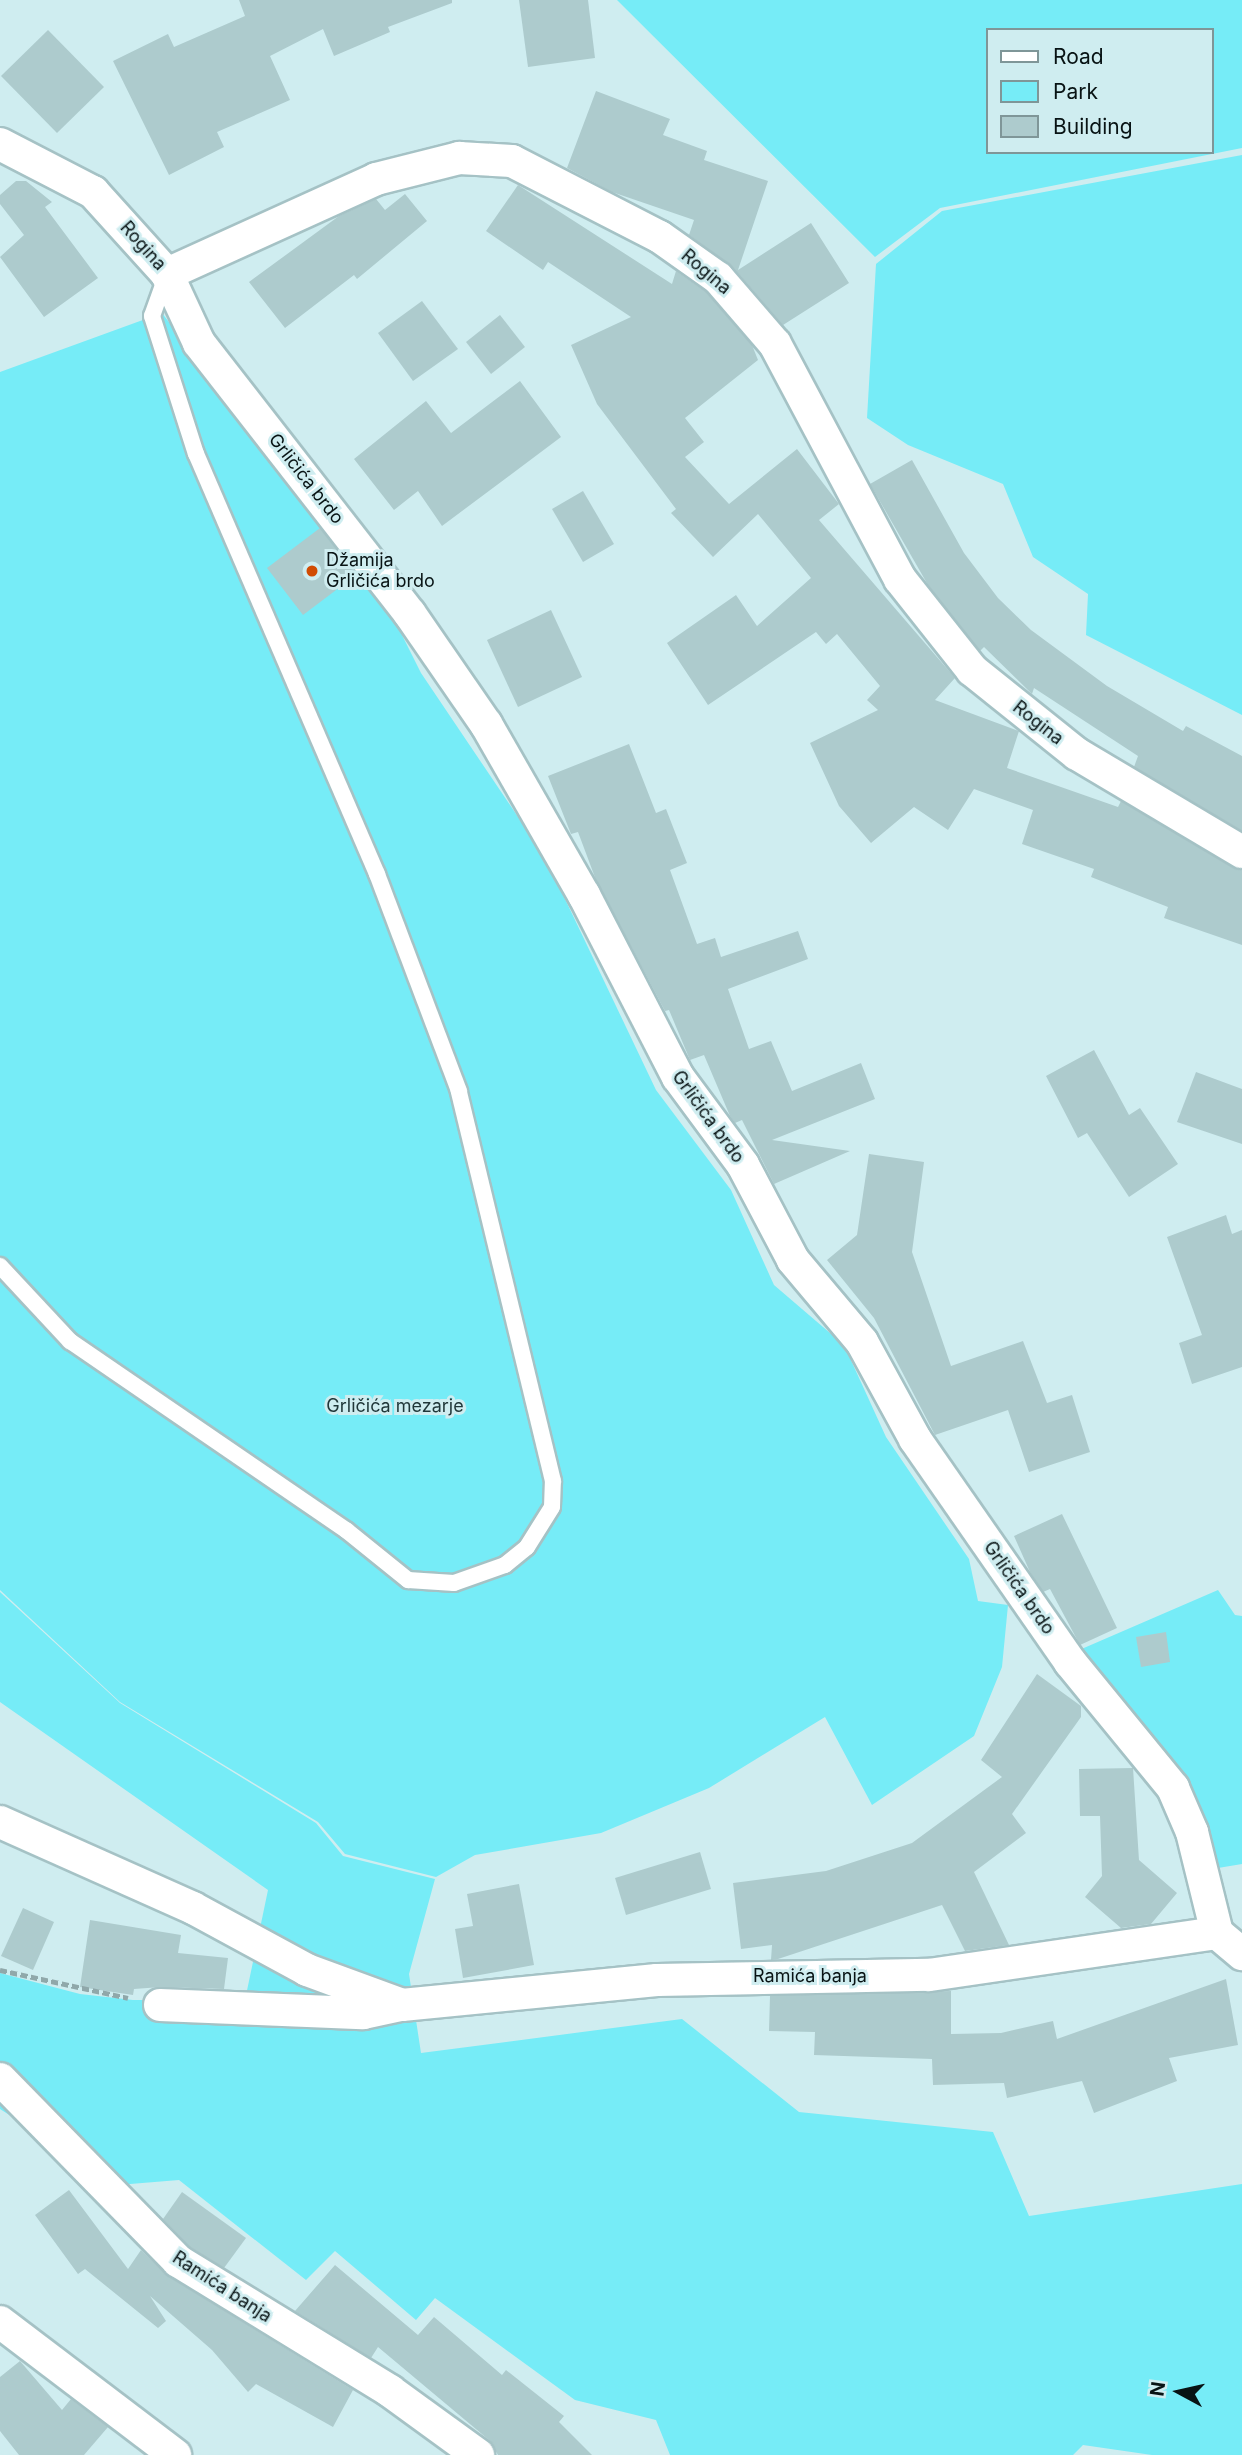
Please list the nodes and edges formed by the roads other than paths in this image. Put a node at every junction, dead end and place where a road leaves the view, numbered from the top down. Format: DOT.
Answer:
graph roads {
  1 [pos="0,144"];
  2 [pos="167,274"];
  3 [pos="1242,852"];
  4 [pos="0,1266"];
  5 [pos="0,1822"];
  6 [pos="1217,1933"];
  7 [pos="1242,1954"];
  8 [pos="160,2004"];
  9 [pos="402,2004"];
  10 [pos="0,2079"];
  11 [pos="0,2322"];
  12 [pos="175,2455"];
  13 [pos="478,2455"];
  1 -- 2 [label="street, Rogina"];
  2 -- 3 [label="street, Rogina"];
  2 -- 4 [label="lane"];
  2 -- 6 [label="street, Grličića brdo"];
  5 -- 9 [label="street, Ramića banja"];
  6 -- 7 [label="street"];
  6 -- 9 [label="street, Ramića banja"];
  8 -- 9 [label="street, Ramića banja"];
  10 -- 13 [label="street, Ramića banja"];
  11 -- 12 [label="street"];
}
